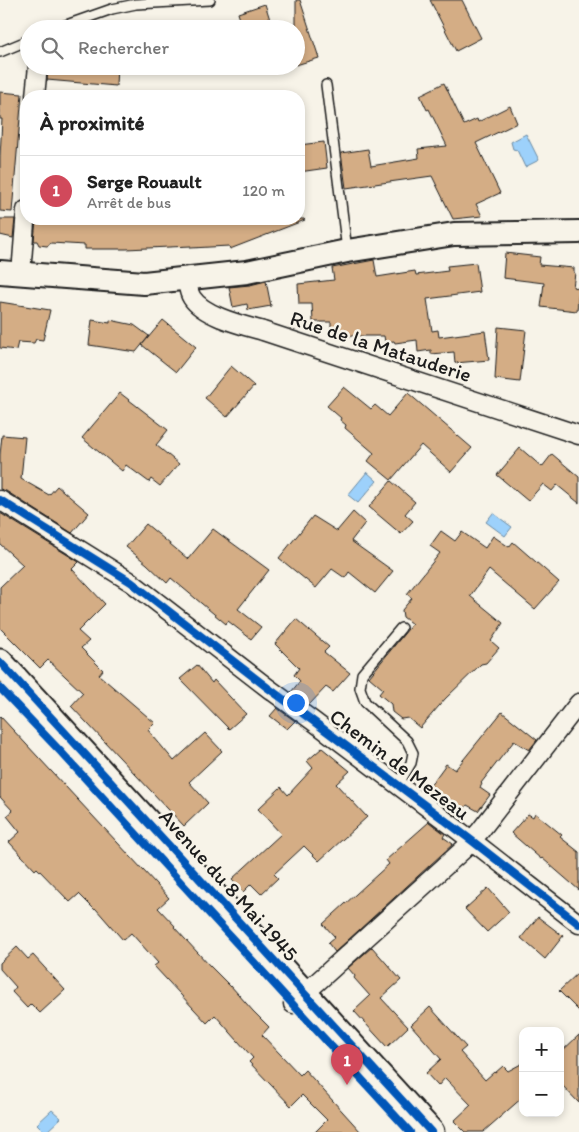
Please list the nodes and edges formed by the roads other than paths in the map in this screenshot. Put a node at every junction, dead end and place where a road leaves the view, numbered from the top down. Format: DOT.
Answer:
graph roads {
  1 [pos="210,0"];
  2 [pos="80,20"];
  3 [pos="20,44"];
  4 [pos="0,52"];
  5 [pos="37,75"];
  6 [pos="326,85"];
  7 [pos="36,90"];
  8 [pos="22,225"];
  9 [pos="579,232"];
  10 [pos="348,251"];
  11 [pos="10,273"];
  12 [pos="187,279"];
  13 [pos="579,435"];
  14 [pos="0,500"];
  15 [pos="401,628"];
  16 [pos="0,662"];
  17 [pos="0,688"];
  18 [pos="579,703"];
  19 [pos="398,785"];
  20 [pos="471,840"];
  21 [pos="579,924"];
  22 [pos="298,999"];
  23 [pos="410,1132"];
  24 [pos="431,1132"];
  1 -- 2 [label="lane"];
  3 -- 4 [label="lane"];
  5 -- 7 [label="street"];
  6 -- 10 [label="lane"];
  8 -- 11 [label="street"];
  9 -- 10 [label="street"];
  10 -- 12 [label="street"];
  11 -- 12 [label="street"];
  12 -- 13 [label="street, Rue de la Matauderie"];
  14 -- 19 [label="street, Chemin de Mezeau"];
  15 -- 19 [label="lane"];
  16 -- 22 [label="main road, Avenue du 8 Mai 1945"];
  17 -- 22 [label="main road, Avenue du 8 Mai 1945"];
  18 -- 20 [label="street"];
  19 -- 20 [label="street, Chemin de Mezeau"];
  20 -- 21 [label="street, Chemin de Mezeau"];
  20 -- 22 [label="street"];
  22 -- 23 [label="main road, Avenue du 8 Mai 1945"];
  22 -- 24 [label="main road, Avenue du 8 Mai 1945"];
}
